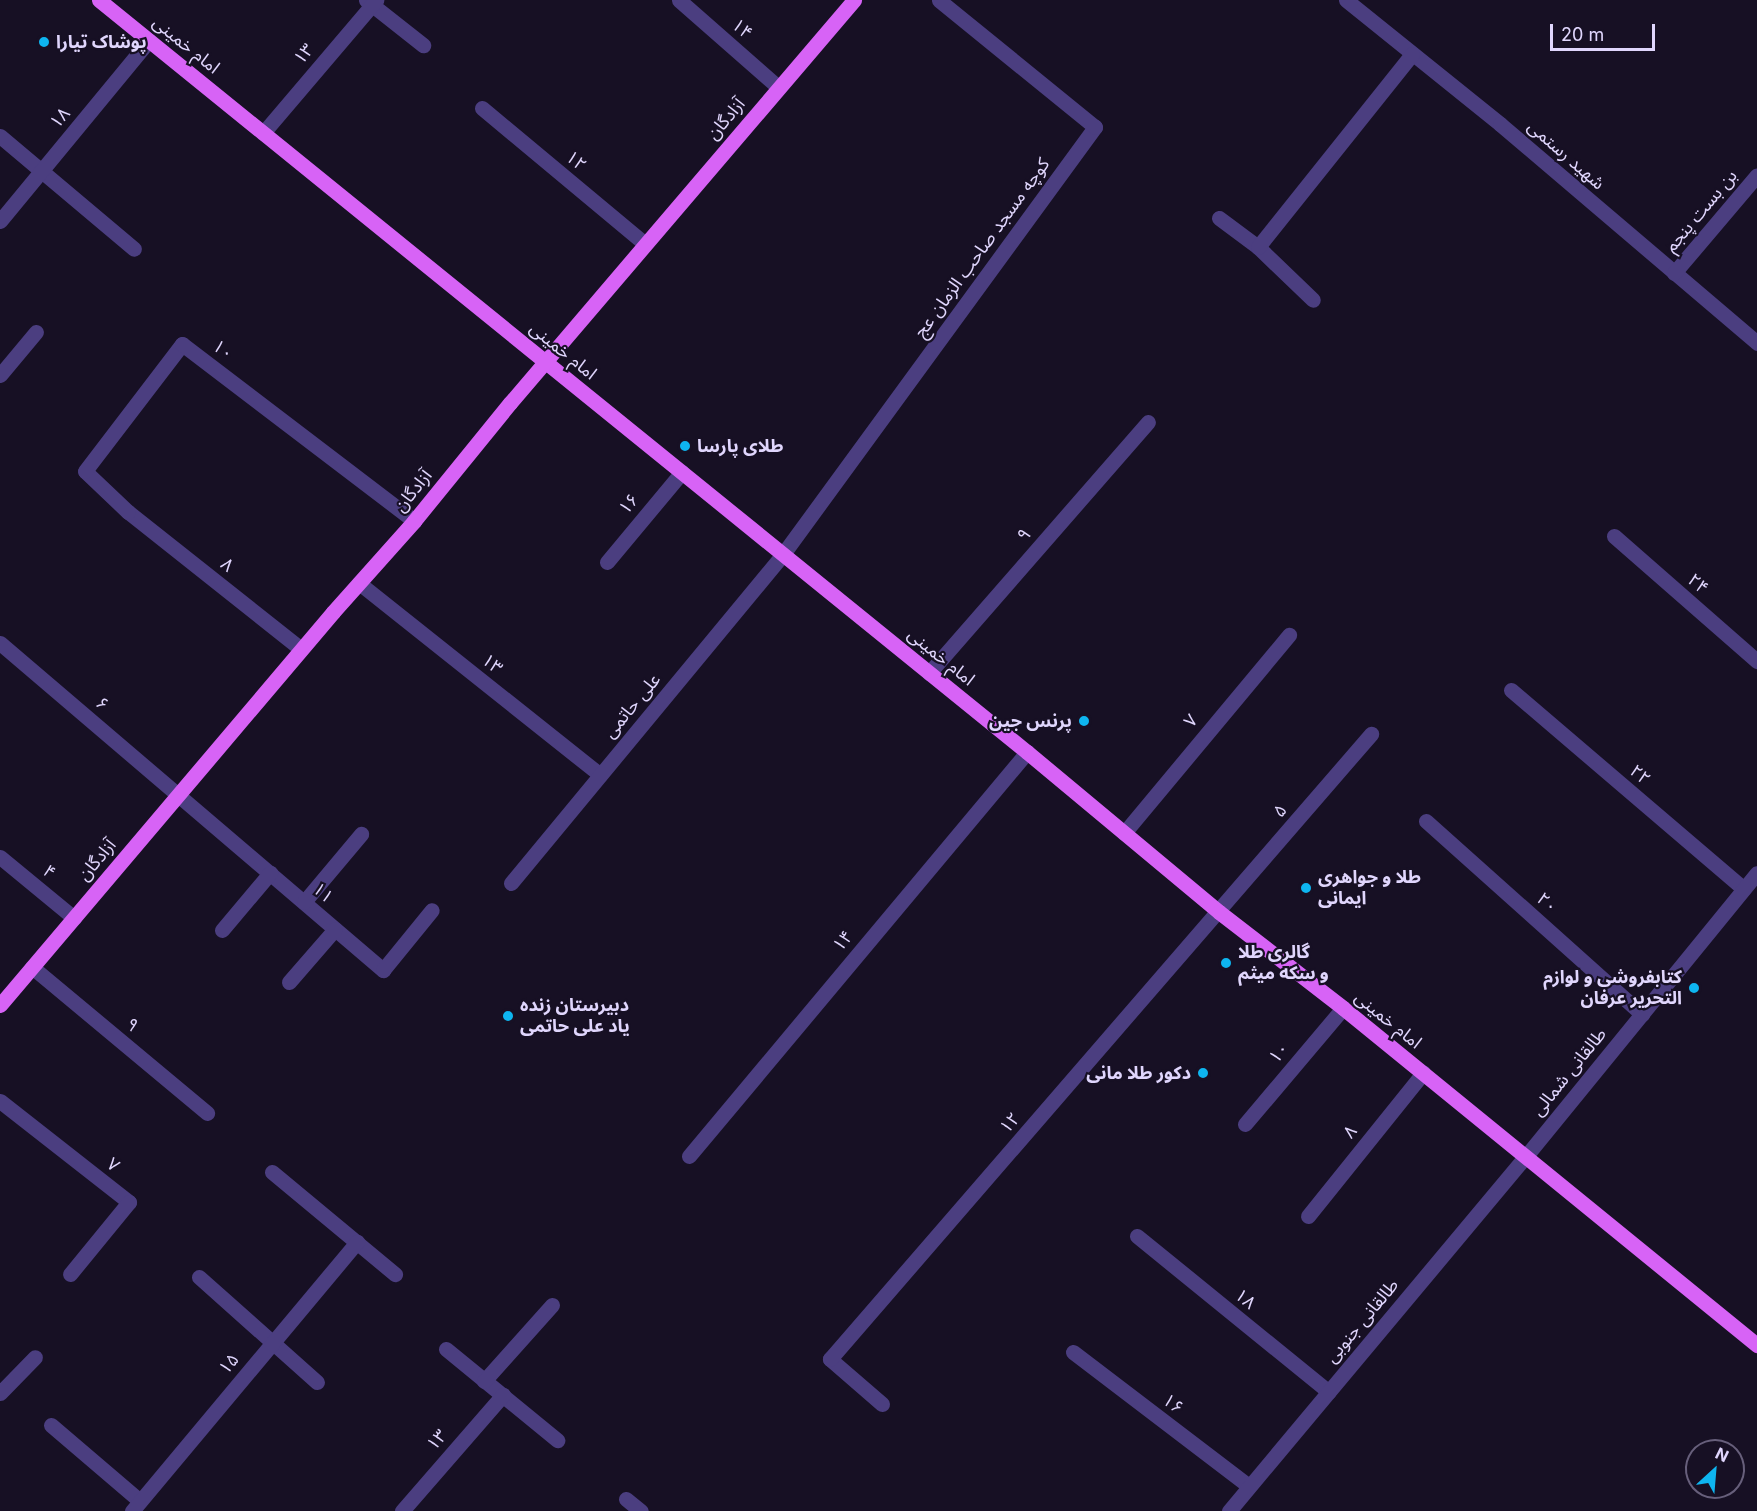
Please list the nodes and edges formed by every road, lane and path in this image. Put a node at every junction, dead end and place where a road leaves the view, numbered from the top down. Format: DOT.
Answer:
graph roads {
  1 [pos="99,0"];
  2 [pos="679,0"];
  3 [pos="854,0"];
  4 [pos="939,0"];
  5 [pos="1346,0"];
  6 [pos="371,2"];
  7 [pos="149,40"];
  8 [pos="423,45"];
  9 [pos="1412,54"];
  10 [pos="778,87"];
  11 [pos="482,108"];
  12 [pos="263,133"];
  13 [pos="0,136"];
  14 [pos="41,171"];
  15 [pos="1757,175"];
  16 [pos="1219,218"];
  17 [pos="0,220"];
  18 [pos="645,244"];
  19 [pos="1258,247"];
  20 [pos="134,249"];
  21 [pos="1674,273"];
  22 [pos="1313,300"];
  23 [pos="36,332"];
  24 [pos="1757,343"];
  25 [pos="545,362"];
  26 [pos="0,375"];
  27 [pos="1148,422"];
  28 [pos="682,472"];
  29 [pos="128,512"];
  30 [pos="414,521"];
  31 [pos="1614,536"];
  32 [pos="783,554"];
  33 [pos="607,562"];
  34 [pos="359,583"];
  35 [pos="1289,635"];
  36 [pos="0,643"];
  37 [pos="302,649"];
  38 [pos="1757,661"];
  39 [pos="929,673"];
  40 [pos="1511,690"];
  41 [pos="1371,734"];
  42 [pos="1027,752"];
  43 [pos="600,775"];
  44 [pos="178,794"];
  45 [pos="1426,821"];
  46 [pos="1124,833"];
  47 [pos="361,834"];
  48 [pos="0,857"];
  49 [pos="270,873"];
  50 [pos="1757,873"];
  51 [pos="511,883"];
  52 [pos="1744,889"];
  53 [pos="304,902"];
  54 [pos="432,910"];
  55 [pos="1219,912"];
  56 [pos="74,918"];
  57 [pos="334,929"];
  58 [pos="222,930"];
  59 [pos="32,967"];
  60 [pos="289,982"];
  61 [pos="0,1005"];
  62 [pos="1343,1008"];
  63 [pos="1642,1014"];
  64 [pos="1423,1073"];
  65 [pos="0,1101"];
  66 [pos="207,1113"];
  67 [pos="1245,1124"];
  68 [pos="688,1156"];
  69 [pos="1526,1156"];
  70 [pos="272,1172"];
  71 [pos="1308,1216"];
  72 [pos="1137,1236"];
  73 [pos="357,1242"];
  74 [pos="70,1274"];
  75 [pos="395,1274"];
  76 [pos="199,1277"];
  77 [pos="552,1305"];
  78 [pos="272,1342"];
  79 [pos="1757,1345"];
  80 [pos="446,1349"];
  81 [pos="1073,1352"];
  82 [pos="35,1357"];
  83 [pos="484,1381"];
  84 [pos="317,1382"];
  85 [pos="1329,1392"];
  86 [pos="0,1393"];
  87 [pos="502,1395"];
  88 [pos="882,1404"];
  89 [pos="51,1425"];
  90 [pos="557,1440"];
  91 [pos="1249,1486"];
  92 [pos="626,1499"];
  93 [pos="136,1506"];
  94 [pos="402,1511"];
  95 [pos="641,1511"];
  96 [pos="1229,1511"];
  1 -- 7 [label="main road, امام خمینی"];
  2 -- 10 [label="street, ۱۴"];
  3 -- 10 [label="main road, آزادگان"];
  4 -- 32 [label="street, کوچه مسجد صاحب الزمان عج"];
  5 -- 9 [label="street, شهید رستمی"];
  6 -- 8 [label="street"];
  6 -- 12 [label="street, ۱۳"];
  7 -- 12 [label="main road, امام خمینی"];
  7 -- 14 [label="street, ۱۸"];
  9 -- 19 [label="street"];
  9 -- 21 [label="street, شهید رستمی"];
  10 -- 18 [label="main road, آزادگان"];
  11 -- 18 [label="street, ۱۲"];
  12 -- 25 [label="main road, امام خمینی"];
  13 -- 14 [label="street"];
  14 -- 17 [label="street, ۱۸"];
  14 -- 20 [label="street"];
  15 -- 21 [label="street, بن بست پنجم"];
  16 -- 19 [label="street"];
  18 -- 25 [label="main road, آزادگان"];
  19 -- 22 [label="street"];
  21 -- 24 [label="street, شهید رستمی"];
  23 -- 26 [label="street"];
  25 -- 28 [label="main road, امام خمینی"];
  25 -- 30 [label="main road, آزادگان"];
  27 -- 39 [label="street, ۹"];
  28 -- 32 [label="main road, امام خمینی"];
  28 -- 33 [label="street, ۱۶"];
  29 -- 30 [label="street, ۱۰"];
  29 -- 37 [label="street, ۸"];
  30 -- 34 [label="main road, آزادگان"];
  31 -- 38 [label="street, ۲۴"];
  32 -- 39 [label="main road, امام خمینی"];
  32 -- 43 [label="street, علی حاتمی"];
  34 -- 37 [label="main road, آزادگان"];
  34 -- 43 [label="street, ۱۳"];
  35 -- 46 [label="street, ۷"];
  36 -- 44 [label="street, ۶"];
  37 -- 44 [label="main road, آزادگان"];
  39 -- 42 [label="main road, امام خمینی"];
  40 -- 52 [label="street, ۲۲"];
  41 -- 55 [label="street, ۵"];
  42 -- 46 [label="main road, امام خمینی"];
  42 -- 68 [label="street, ۱۴"];
  43 -- 51 [label="street, علی حاتمی"];
  44 -- 49 [label="street, ۱۱"];
  44 -- 56 [label="main road, آزادگان"];
  45 -- 63 [label="street, ۲۰"];
  46 -- 55 [label="main road, امام خمینی"];
  47 -- 53 [label="street"];
  48 -- 56 [label="street, ۴"];
  49 -- 53 [label="street, ۱۱"];
  49 -- 58 [label="street"];
  50 -- 52 [label="street, طالقانی شمالی"];
  52 -- 63 [label="street, طالقانی شمالی"];
  53 -- 57 [label="street, ۱۱"];
  54 -- 57 [label="street, ۱۱"];
  55 -- 62 [label="main road, امام خمینی"];
  55 -- 88 [label="street, ۱۲"];
  56 -- 59 [label="main road, آزادگان"];
  57 -- 60 [label="street"];
  59 -- 61 [label="main road, آزادگان"];
  59 -- 66 [label="street, ۹"];
  62 -- 64 [label="main road, امام خمینی"];
  62 -- 67 [label="street, ۱۰"];
  63 -- 69 [label="street, طالقانی شمالی"];
  64 -- 69 [label="main road, امام خمینی"];
  64 -- 71 [label="street, ۸"];
  65 -- 74 [label="street, ۷"];
  69 -- 79 [label="main road, امام خمینی"];
  69 -- 85 [label="street, طالقانی جنوبی"];
  70 -- 73 [label="street"];
  72 -- 85 [label="street, ۱۸"];
  73 -- 75 [label="street"];
  73 -- 78 [label="street, ۱۵"];
  76 -- 78 [label="street"];
  77 -- 83 [label="street"];
  78 -- 84 [label="street"];
  78 -- 93 [label="street, ۱۵"];
  80 -- 83 [label="street"];
  81 -- 91 [label="street, ۱۶"];
  82 -- 86 [label="street"];
  83 -- 87 [label="street"];
  85 -- 91 [label="street, طالقانی جنوبی"];
  87 -- 90 [label="street"];
  87 -- 94 [label="street, ۱۳"];
  89 -- 93 [label="street"];
  91 -- 96 [label="street, طالقانی جنوبی"];
  92 -- 95 [label="street"];
}
